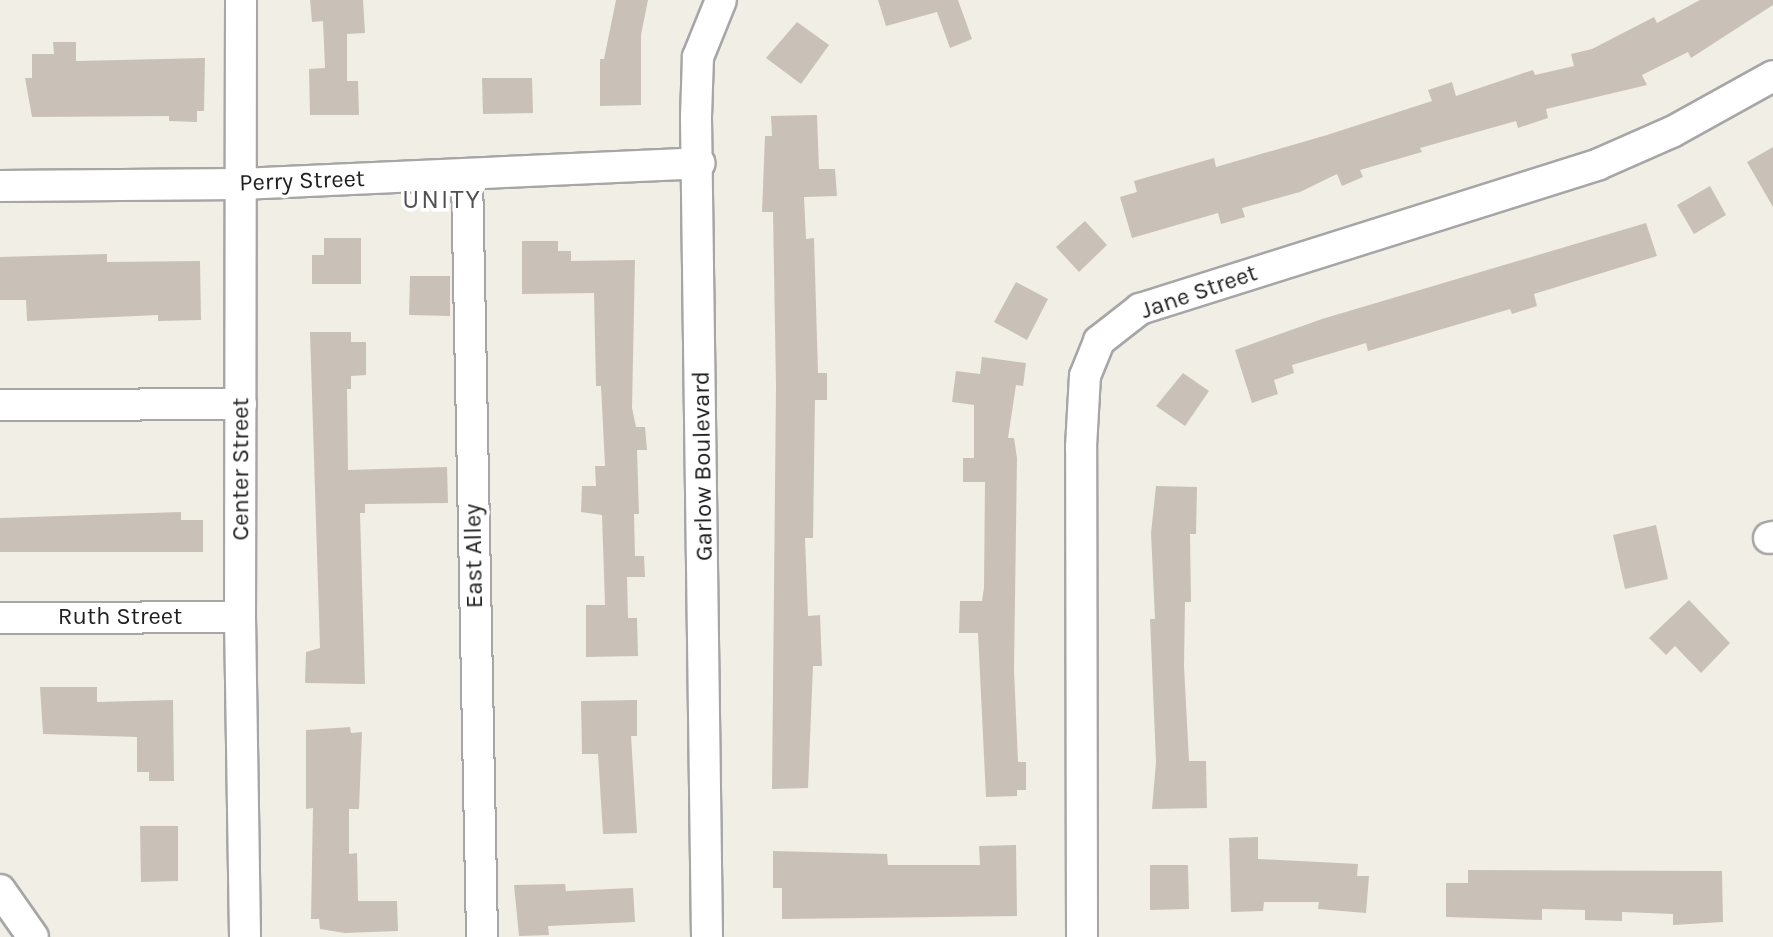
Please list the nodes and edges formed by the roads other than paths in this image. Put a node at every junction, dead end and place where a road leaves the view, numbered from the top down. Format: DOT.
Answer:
graph roads {
  1 [pos="241,0"];
  2 [pos="721,0"];
  3 [pos="1773,76"];
  4 [pos="700,163"];
  5 [pos="467,175"];
  6 [pos="241,184"];
  7 [pos="0,186"];
  8 [pos="241,404"];
  9 [pos="0,405"];
  10 [pos="240,617"];
  11 [pos="0,618"];
  12 [pos="0,890"];
  13 [pos="33,937"];
  14 [pos="245,937"];
  15 [pos="482,937"];
  16 [pos="707,937"];
  17 [pos="1082,937"];
  1 -- 6 [label="street, Center Street"];
  2 -- 4 [label="street, Garlow Boulevard"];
  3 -- 17 [label="street, Jane Street"];
  4 -- 5 [label="street, Perry Street"];
  4 -- 16 [label="street, Garlow Boulevard"];
  5 -- 6 [label="street, Perry Street"];
  5 -- 15 [label="street, East Alley"];
  6 -- 7 [label="street, Perry Street"];
  6 -- 8 [label="street, Center Street"];
  8 -- 9 [label="street"];
  8 -- 10 [label="street, Center Street"];
  10 -- 11 [label="street, Ruth Street"];
  10 -- 14 [label="street, Center Street"];
  12 -- 13 [label="street"];
}
